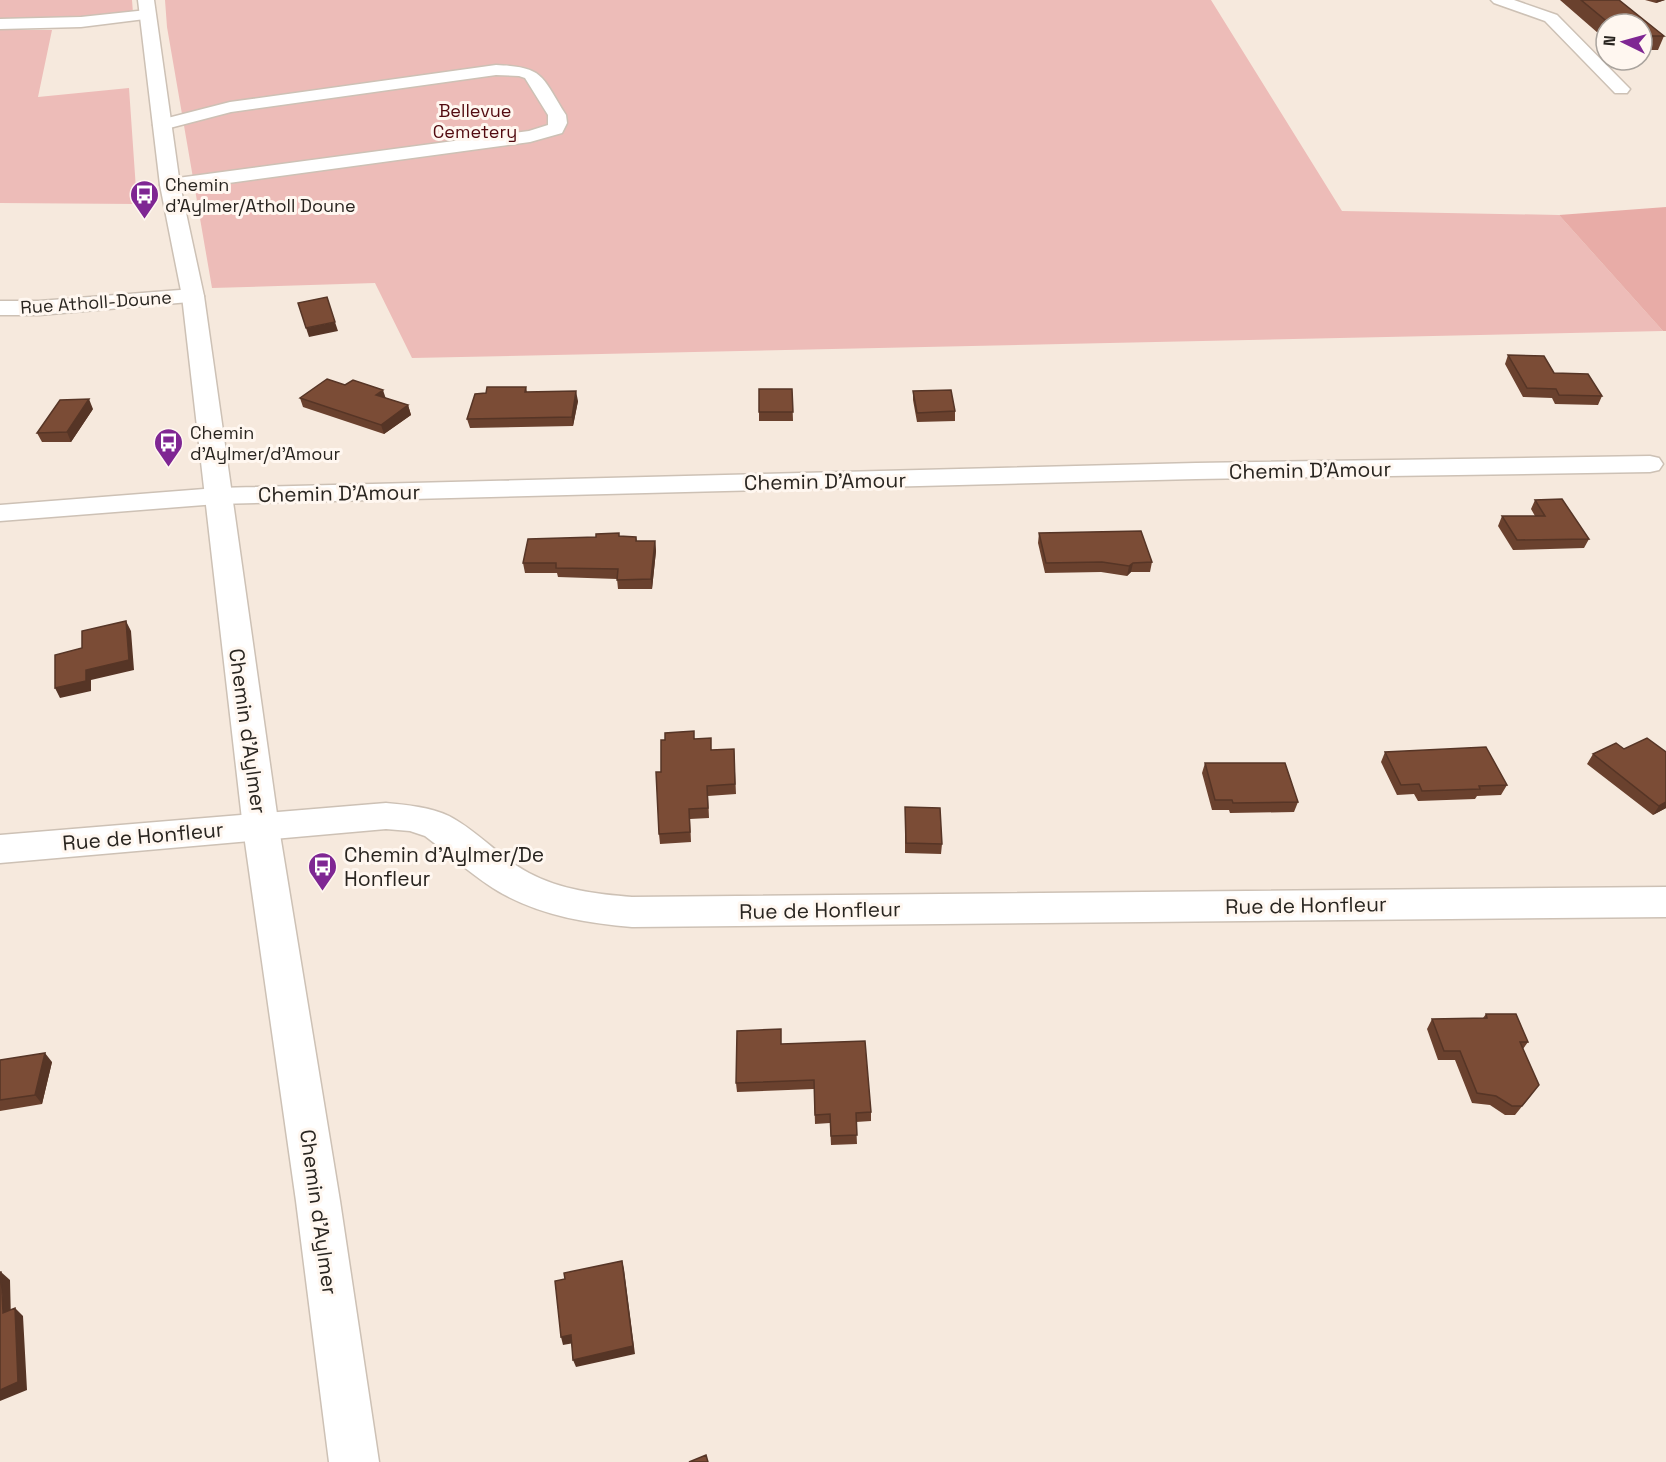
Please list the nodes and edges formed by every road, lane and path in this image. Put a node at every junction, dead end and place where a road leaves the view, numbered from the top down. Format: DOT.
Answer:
graph roads {
  1 [pos="1499,0"];
  2 [pos="1540,0"];
  3 [pos="146,7"];
  4 [pos="1524,7"];
  5 [pos="0,24"];
  6 [pos="1621,89"];
  7 [pos="162,125"];
  8 [pos="170,185"];
  9 [pos="193,296"];
  10 [pos="0,308"];
  11 [pos="1650,464"];
  12 [pos="217,496"];
  13 [pos="0,513"];
  14 [pos="261,828"];
  15 [pos="0,849"];
  16 [pos="1666,902"];
  17 [pos="354,1462"];
  1 -- 4 [label="street"];
  2 -- 4 [label="street"];
  3 -- 5 [label="street"];
  3 -- 7 [label="street, Chemin d'Aylmer"];
  4 -- 6 [label="street"];
  7 -- 8 [label="street, Chemin d'Aylmer"];
  7 -- 8 [label="street"];
  8 -- 9 [label="street, Chemin d'Aylmer"];
  9 -- 10 [label="street, Rue Atholl-Doune"];
  9 -- 12 [label="street, Chemin d'Aylmer"];
  11 -- 12 [label="street, Chemin D'Amour"];
  12 -- 13 [label="street, Chemin D'Amour"];
  12 -- 14 [label="street, Chemin d'Aylmer"];
  14 -- 15 [label="street, Rue de Honfleur"];
  14 -- 16 [label="street, Rue de Honfleur"];
  14 -- 17 [label="street, Chemin d'Aylmer"];
}
